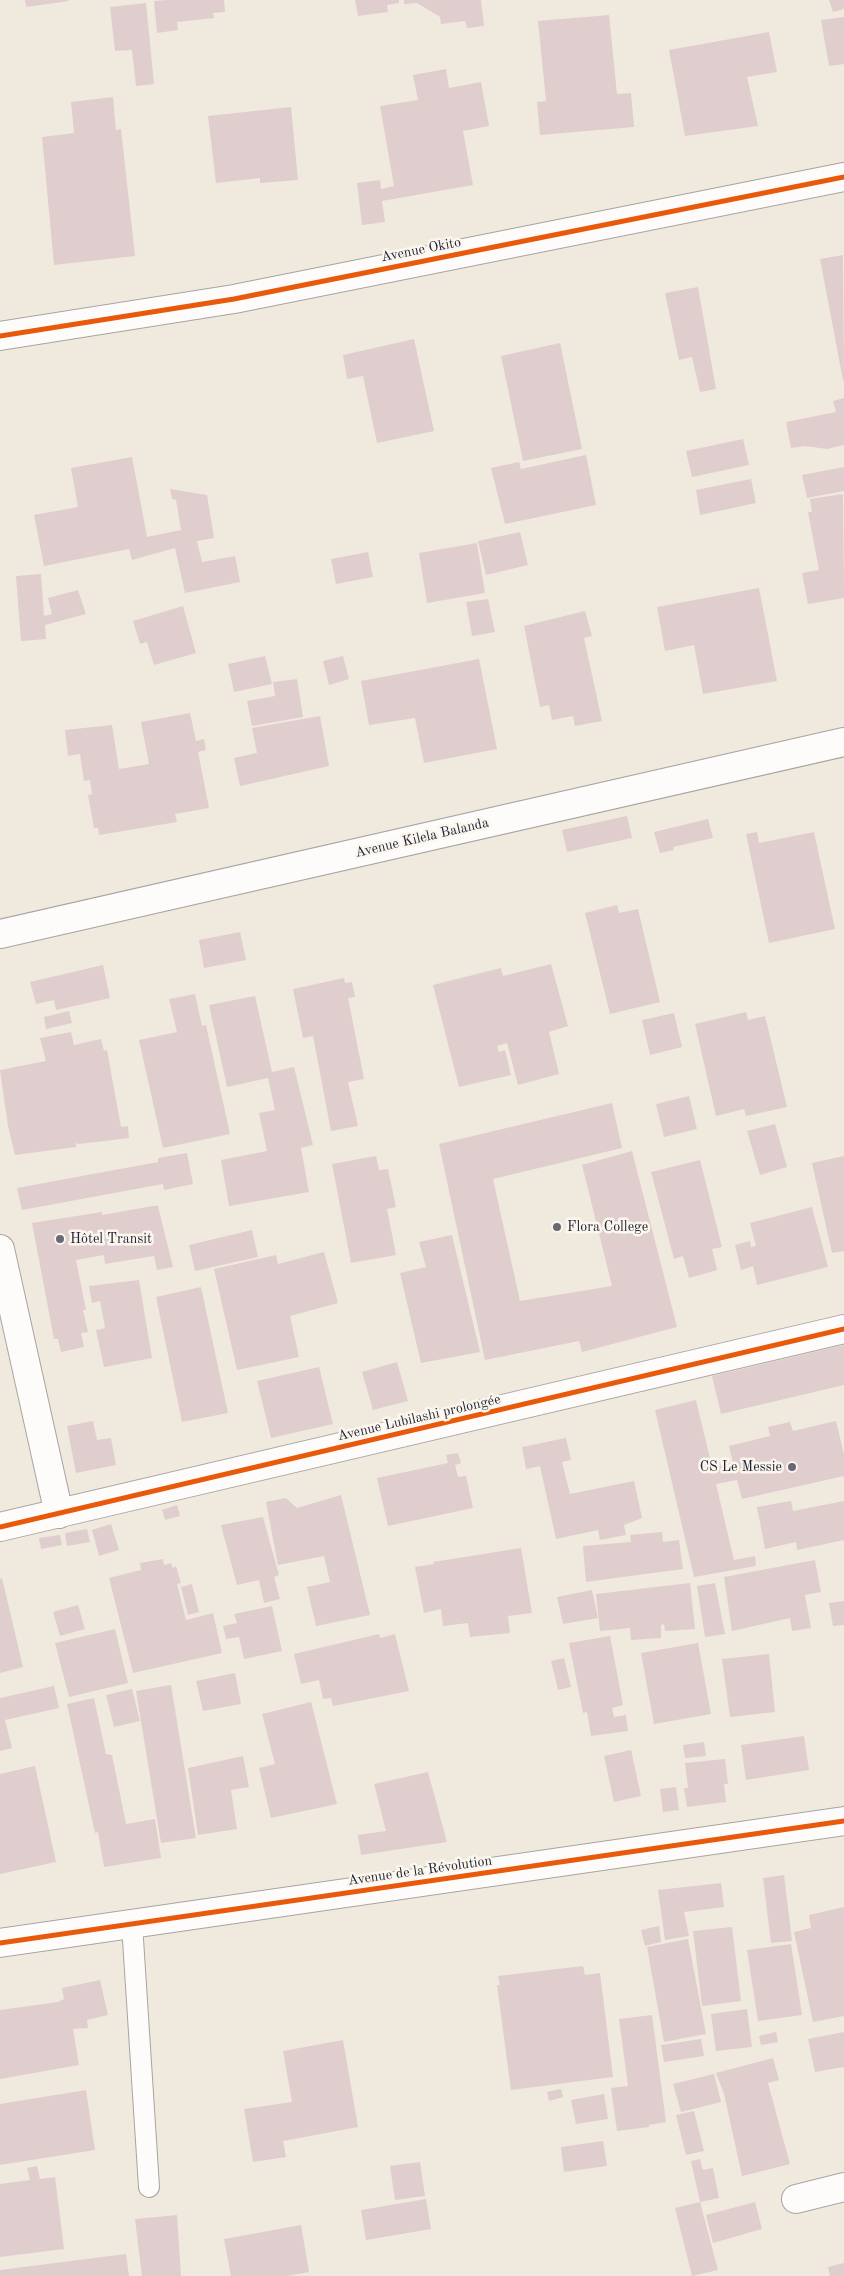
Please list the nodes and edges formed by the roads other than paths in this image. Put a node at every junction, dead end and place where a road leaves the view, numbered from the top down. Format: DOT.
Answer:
graph roads {
  1 [pos="844,177"];
  2 [pos="0,336"];
  3 [pos="844,742"];
  4 [pos="0,934"];
  5 [pos="0,1249"];
  6 [pos="844,1329"];
  7 [pos="59,1514"];
  8 [pos="0,1527"];
  9 [pos="844,1822"];
  10 [pos="132,1924"];
  11 [pos="0,1944"];
  12 [pos="150,2187"];
  13 [pos="844,2188"];
  14 [pos="796,2199"];
  1 -- 2 [label="street, Avenue Okito"];
  3 -- 4 [label="street, Avenue Kilela Balanda"];
  5 -- 7 [label="street"];
  6 -- 7 [label="street, Avenue Lubilashi prolongée"];
  7 -- 8 [label="street, Avenue Lubilashi prolongée"];
  9 -- 10 [label="street, Avenue de la Révolution"];
  10 -- 11 [label="street, Avenue de la Révolution"];
  10 -- 12 [label="lane"];
  13 -- 14 [label="street"];
}
